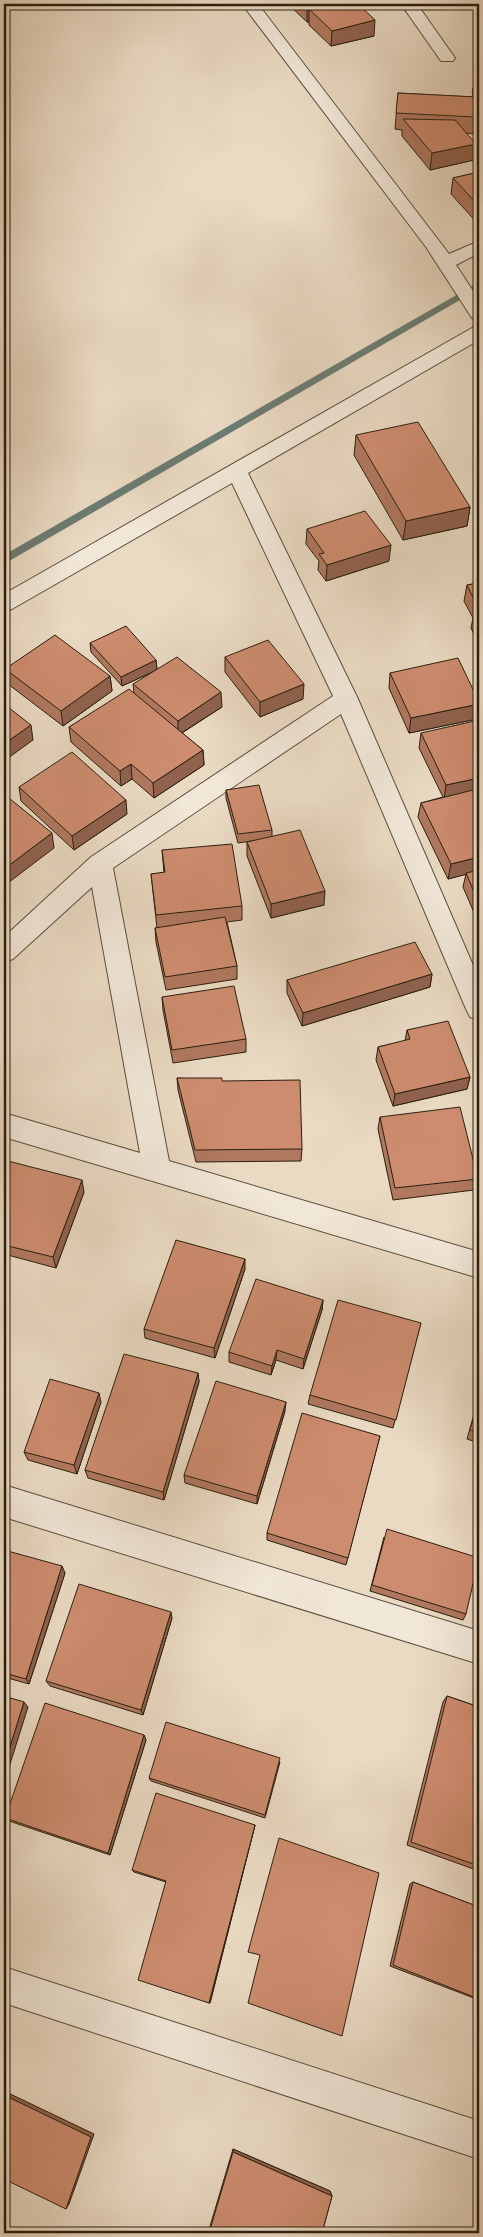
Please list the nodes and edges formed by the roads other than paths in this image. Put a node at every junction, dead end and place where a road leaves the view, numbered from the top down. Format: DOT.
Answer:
graph roads {
  1 [pos="250,4"];
  2 [pos="409,4"];
  3 [pos="447,58"];
  4 [pos="479,246"];
  5 [pos="447,266"];
  6 [pos="478,311"];
  7 [pos="479,332"];
  8 [pos="236,470"];
  9 [pos="4,604"];
  10 [pos="346,699"];
  11 [pos="100,864"];
  12 [pos="4,952"];
  13 [pos="477,994"];
  14 [pos="4,1125"];
  15 [pos="157,1170"];
  16 [pos="479,1265"];
  17 [pos="4,1501"];
  18 [pos="479,1648"];
  19 [pos="4,1985"];
  20 [pos="479,2140"];
  1 -- 5 [label="street"];
  2 -- 3 [label="street"];
  4 -- 5 [label="street"];
  5 -- 6 [label="street"];
  7 -- 8 [label="street"];
  8 -- 9 [label="street"];
  8 -- 10 [label="street"];
  10 -- 11 [label="street"];
  10 -- 13 [label="street"];
  11 -- 12 [label="street"];
  11 -- 15 [label="street"];
  14 -- 15 [label="street"];
  15 -- 16 [label="street"];
  17 -- 18 [label="street"];
  19 -- 20 [label="street"];
}
